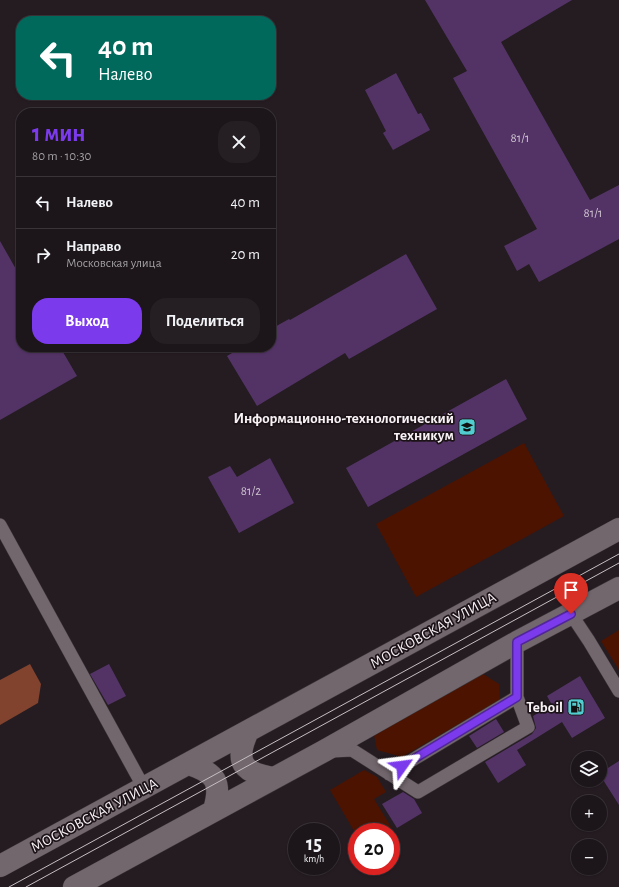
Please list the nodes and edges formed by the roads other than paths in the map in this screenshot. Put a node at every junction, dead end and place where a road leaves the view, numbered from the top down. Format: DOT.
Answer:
graph roads {
  1 [pos="0,525"];
  2 [pos="619,529"];
  3 [pos="619,588"];
  4 [pos="571,614"];
  5 [pos="517,642"];
  6 [pos="619,692"];
  7 [pos="517,697"];
  8 [pos="248,731"];
  9 [pos="324,751"];
  10 [pos="189,764"];
  11 [pos="389,774"];
  12 [pos="274,778"];
  13 [pos="144,788"];
  14 [pos="214,810"];
  15 [pos="0,866"];
  16 [pos="74,887"];
  1 -- 13 [label="lane"];
  2 -- 8 [label="street, МОСКОВСКАЯ УЛИЦА"];
  3 -- 4 [label="street"];
  4 -- 5 [label="street"];
  4 -- 6 [label="lane"];
  5 -- 7 [label="lane"];
  5 -- 9 [label="street"];
  7 -- 11 [label="lane"];
  7 -- 11 [label="lane"];
  8 -- 10 [label="street, МОСКОВСКАЯ УЛИЦА"];
  8 -- 12 [label="street"];
  9 -- 11 [label="lane"];
  9 -- 12 [label="street"];
  10 -- 13 [label="street, МОСКОВСКАЯ УЛИЦА"];
  10 -- 14 [label="street"];
  12 -- 14 [label="street"];
  13 -- 15 [label="street, МОСКОВСКАЯ УЛИЦА"];
  14 -- 16 [label="street"];
}
